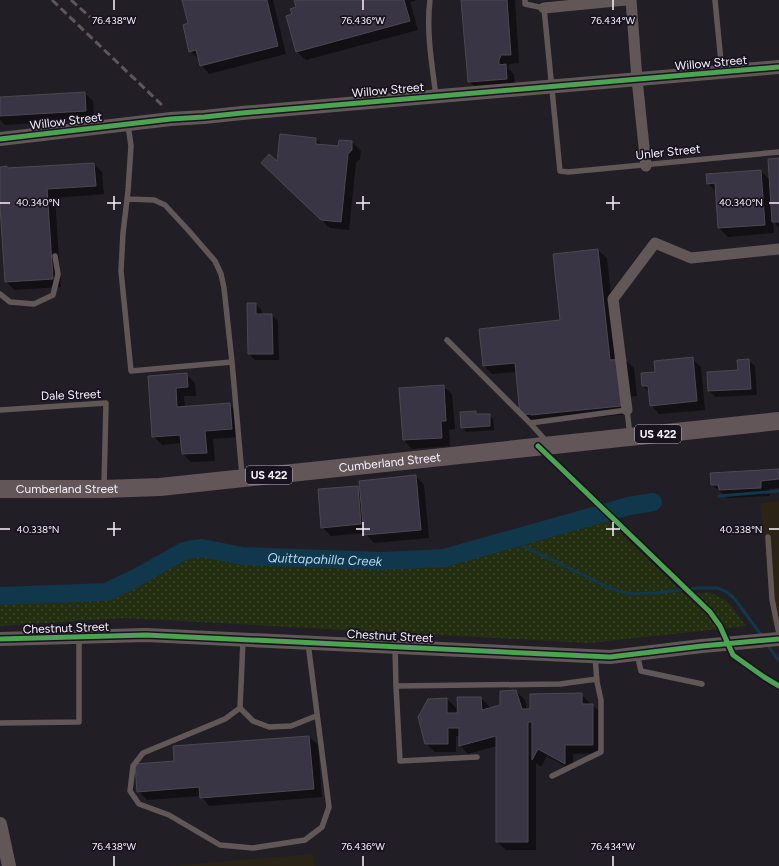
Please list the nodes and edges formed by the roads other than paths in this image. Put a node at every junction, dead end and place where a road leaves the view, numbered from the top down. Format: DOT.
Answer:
graph roads {
  1 [pos="430,0"];
  2 [pos="525,0"];
  3 [pos="626,0"];
  4 [pos="630,0"];
  5 [pos="715,0"];
  6 [pos="544,8"];
  7 [pos="779,67"];
  8 [pos="722,72"];
  9 [pos="637,79"];
  10 [pos="552,86"];
  11 [pos="436,96"];
  12 [pos="128,124"];
  13 [pos="0,139"];
  14 [pos="779,152"];
  15 [pos="646,166"];
  16 [pos="127,199"];
  17 [pos="779,249"];
  18 [pos="55,256"];
  19 [pos="0,294"];
  20 [pos="447,340"];
  21 [pos="232,362"];
  22 [pos="0,410"];
  23 [pos="627,410"];
  24 [pos="779,421"];
  25 [pos="530,424"];
  26 [pos="631,437"];
  27 [pos="550,445"];
  28 [pos="243,478"];
  29 [pos="0,489"];
  30 [pos="104,489"];
  31 [pos="768,537"];
  32 [pos="79,637"];
  33 [pos="777,637"];
  34 [pos="0,639"];
  35 [pos="243,640"];
  36 [pos="308,643"];
  37 [pos="396,646"];
  38 [pos="637,654"];
  39 [pos="595,656"];
  40 [pos="597,679"];
  41 [pos="702,684"];
  42 [pos="396,686"];
  43 [pos="240,708"];
  44 [pos="316,716"];
  45 [pos="0,723"];
  46 [pos="477,756"];
  47 [pos="552,776"];
  48 [pos="0,824"];
  49 [pos="9,866"];
  1 -- 11 [label="lane"];
  2 -- 6 [label="lane"];
  3 -- 6 [label="street"];
  4 -- 9 [label="street"];
  5 -- 8 [label="lane"];
  6 -- 10 [label="lane"];
  7 -- 8 [label="street, Willow Street"];
  8 -- 9 [label="street, Willow Street"];
  9 -- 10 [label="street, Willow Street"];
  9 -- 15 [label="street"];
  10 -- 11 [label="street, Willow Street"];
  10 -- 15 [label="lane, Unler Street"];
  11 -- 12 [label="street, Willow Street"];
  12 -- 13 [label="street, Willow Street"];
  12 -- 16 [label="lane"];
  14 -- 15 [label="lane, Unler Street"];
  16 -- 21 [label="lane"];
  16 -- 21 [label="lane"];
  17 -- 23 [label="street"];
  18 -- 19 [label="lane"];
  20 -- 25 [label="lane"];
  21 -- 28 [label="lane"];
  22 -- 30 [label="lane, Dale Street"];
  23 -- 25 [label="lane"];
  23 -- 26 [label="lane"];
  24 -- 26 [label="highway, Cumberland Street / US 422"];
  25 -- 27 [label="lane"];
  26 -- 27 [label="highway, Cumberland Street / US 422"];
  27 -- 28 [label="highway, Cumberland Street / US 422"];
  28 -- 30 [label="highway, Cumberland Street / US 422"];
  29 -- 30 [label="highway, Cumberland Street / US 422"];
  31 -- 33 [label="lane"];
  32 -- 34 [label="street, Chestnut Street"];
  32 -- 35 [label="street, Chestnut Street"];
  32 -- 45 [label="lane"];
  33 -- 38 [label="street, Chestnut Street"];
  35 -- 36 [label="street, Chestnut Street"];
  35 -- 43 [label="lane"];
  36 -- 37 [label="street, Chestnut Street"];
  36 -- 44 [label="lane"];
  37 -- 39 [label="street, Chestnut Street"];
  37 -- 42 [label="lane"];
  38 -- 39 [label="street, Chestnut Street"];
  38 -- 41 [label="lane"];
  39 -- 40 [label="lane"];
  40 -- 42 [label="lane"];
  40 -- 47 [label="lane"];
  42 -- 46 [label="lane"];
  43 -- 44 [label="lane"];
  43 -- 44 [label="lane"];
  48 -- 49 [label="street"];
}
